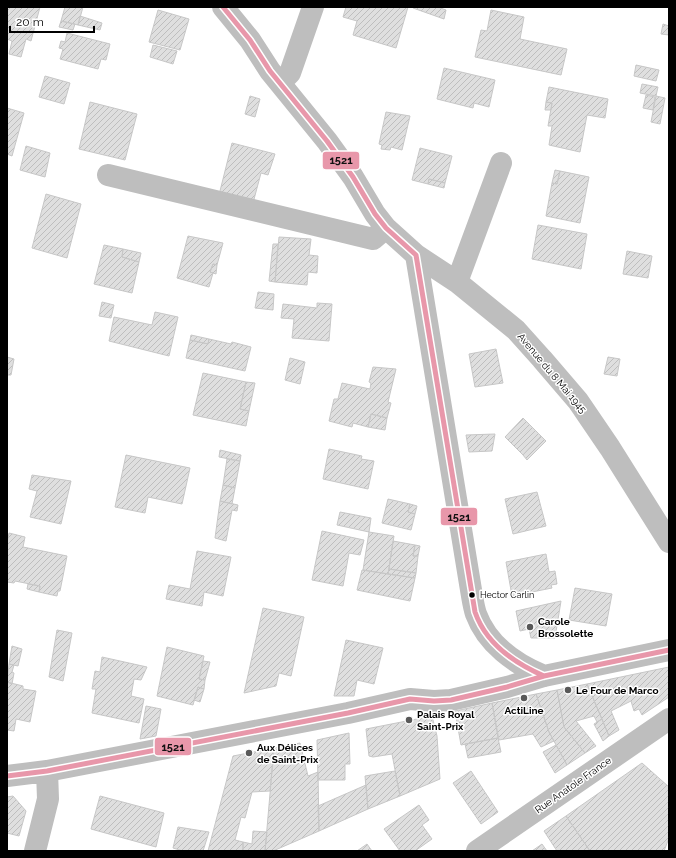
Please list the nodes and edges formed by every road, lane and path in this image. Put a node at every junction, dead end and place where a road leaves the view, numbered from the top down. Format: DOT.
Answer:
graph roads {
  1 [pos="223,7"];
  2 [pos="313,7"];
  3 [pos="280,83"];
  4 [pos="501,163"];
  5 [pos="108,175"];
  6 [pos="386,228"];
  7 [pos="416,255"];
  8 [pos="457,282"];
  9 [pos="669,542"];
  10 [pos="669,650"];
  11 [pos="544,676"];
  12 [pos="669,719"];
  13 [pos="47,771"];
  14 [pos="7,776"];
  15 [pos="34,851"];
  16 [pos="477,851"];
  1 -- 3 [label="street, Avenue du 8 Mai 1945"];
  2 -- 3 [label="street"];
  3 -- 6 [label="street, Avenue du 8 Mai 1945"];
  4 -- 8 [label="street"];
  5 -- 6 [label="street"];
  6 -- 7 [label="street, Avenue du 8 Mai 1945"];
  7 -- 8 [label="street, Avenue du 8 Mai 1945"];
  7 -- 11 [label="street"];
  8 -- 9 [label="street, Avenue du 8 Mai 1945"];
  10 -- 11 [label="street"];
  11 -- 13 [label="street"];
  12 -- 16 [label="street, Rue Anatole France"];
  13 -- 14 [label="street"];
  13 -- 15 [label="street"];
}
